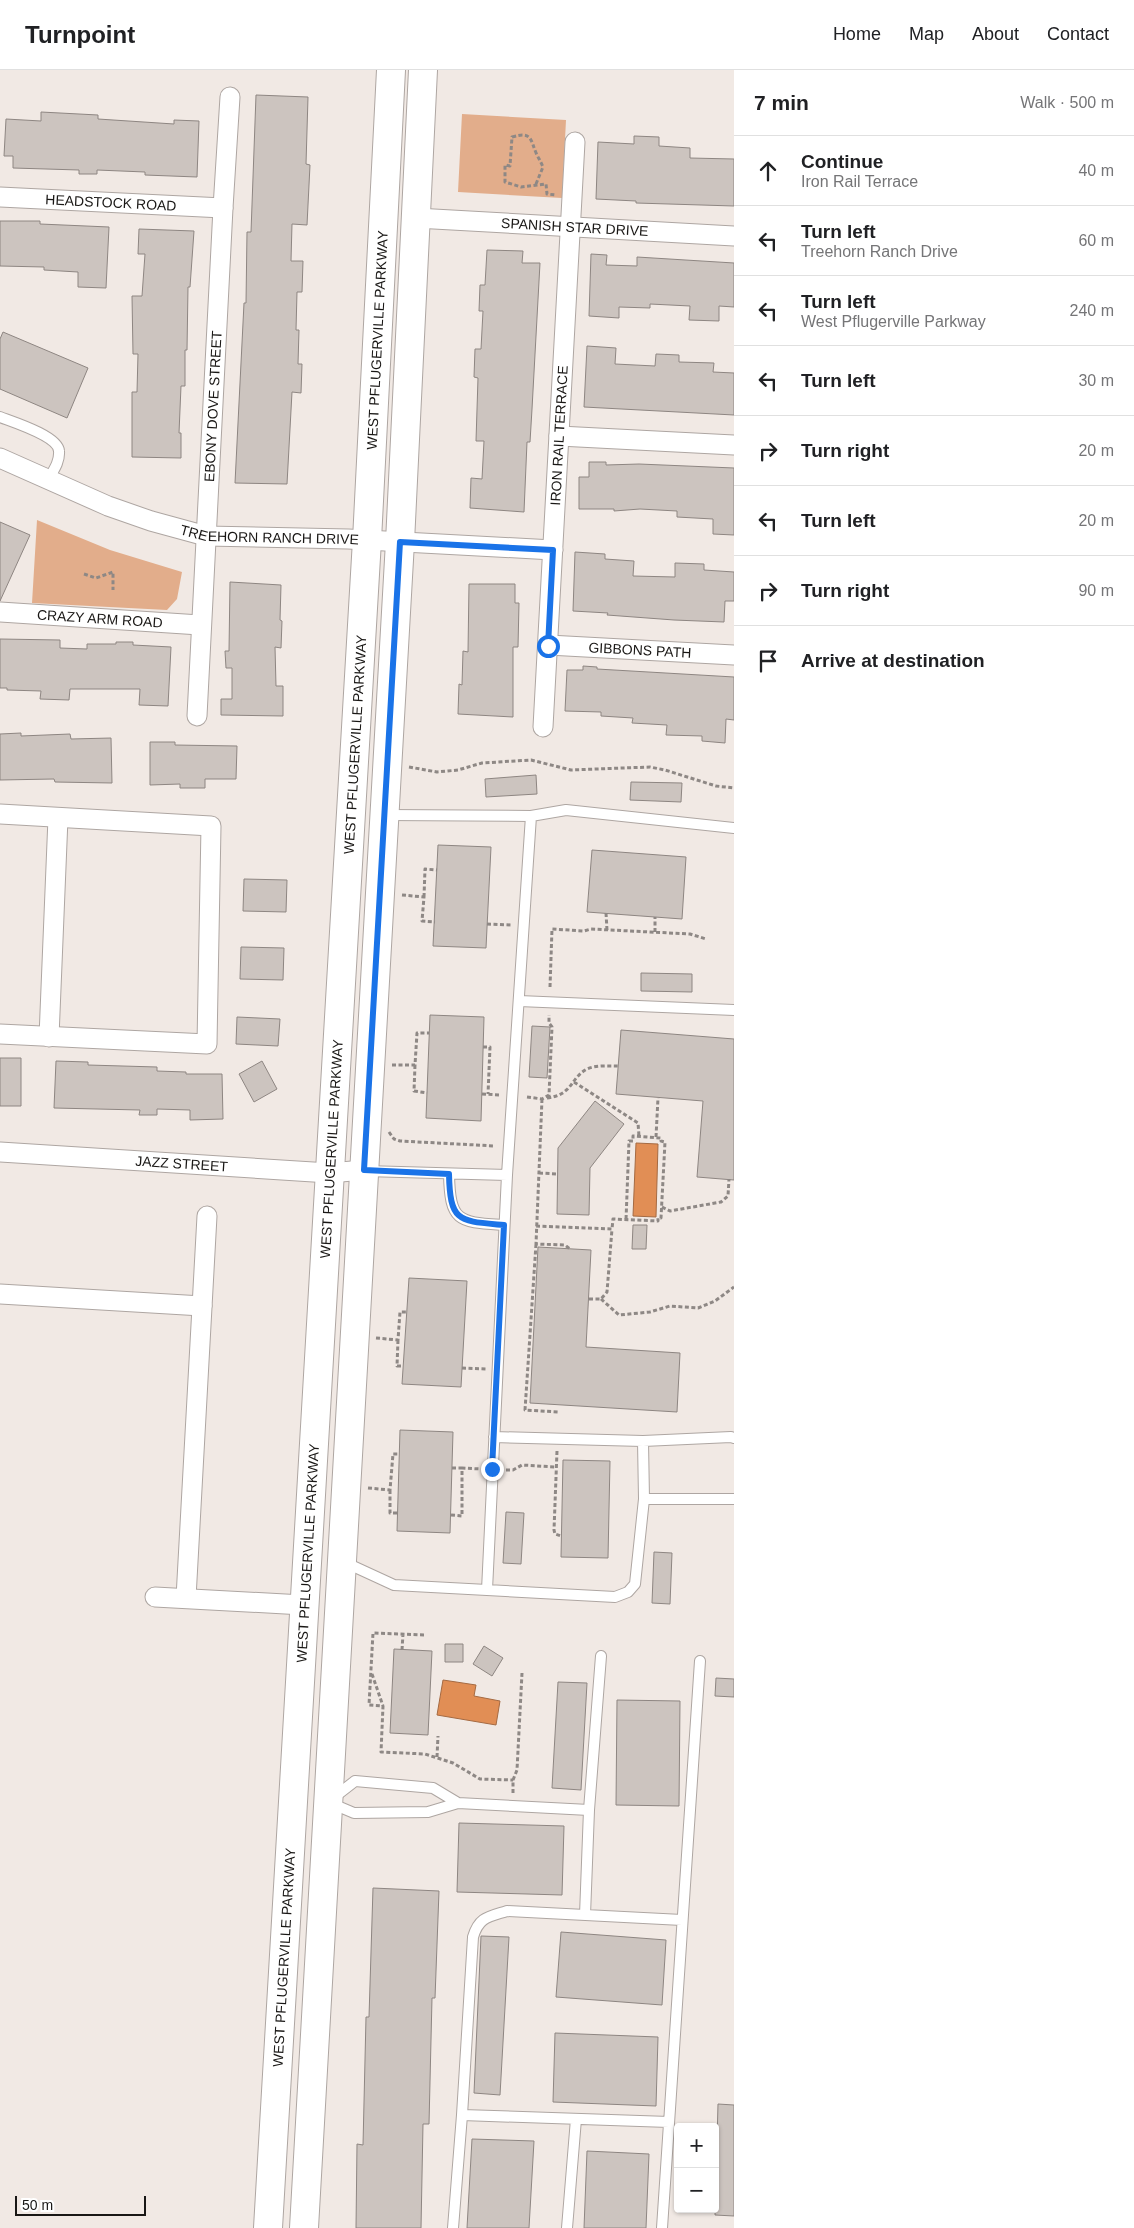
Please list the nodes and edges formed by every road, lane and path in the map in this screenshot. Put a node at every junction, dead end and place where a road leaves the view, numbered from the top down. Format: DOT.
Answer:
graph roads {
  1 [pos="390,70"];
  2 [pos="423,70"];
  3 [pos="230,97"];
  4 [pos="575,142"];
  5 [pos="536,184"];
  6 [pos="0,197"];
  7 [pos="559,201"];
  8 [pos="223,208"];
  9 [pos="416,218"];
  10 [pos="570,227"];
  11 [pos="734,236"];
  12 [pos="0,417"];
  13 [pos="559,436"];
  14 [pos="734,445"];
  15 [pos="0,458"];
  16 [pos="48,480"];
  17 [pos="206,536"];
  18 [pos="367,540"];
  19 [pos="400,542"];
  20 [pos="553,550"];
  21 [pos="84,574"];
  22 [pos="113,590"];
  23 [pos="0,612"];
  24 [pos="200,625"];
  25 [pos="548,646"];
  26 [pos="734,654"];
  27 [pos="197,716"];
  28 [pos="543,727"];
  29 [pos="403,766"];
  30 [pos="734,788"];
  31 [pos="0,814"];
  32 [pos="384,815"];
  33 [pos="531,816"];
  34 [pos="58,818"];
  35 [pos="734,828"];
  36 [pos="437,870"];
  37 [pos="396,895"];
  38 [pos="424,897"];
  39 [pos="606,913"];
  40 [pos="655,917"];
  41 [pos="435,922"];
  42 [pos="488,924"];
  43 [pos="512,926"];
  44 [pos="607,930"];
  45 [pos="655,932"];
  46 [pos="706,939"];
  47 [pos="550,987"];
  48 [pos="519,1001"];
  49 [pos="734,1010"];
  50 [pos="549,1012"];
  51 [pos="429,1033"];
  52 [pos="0,1034"];
  53 [pos="50,1036"];
  54 [pos="483,1047"];
  55 [pos="386,1064"];
  56 [pos="415,1065"];
  57 [pos="618,1066"];
  58 [pos="574,1082"];
  59 [pos="427,1093"];
  60 [pos="482,1094"];
  61 [pos="488,1094"];
  62 [pos="503,1095"];
  63 [pos="527,1097"];
  64 [pos="544,1098"];
  65 [pos="658,1098"];
  66 [pos="387,1126"];
  67 [pos="639,1136"];
  68 [pos="656,1137"];
  69 [pos="494,1146"];
  70 [pos="0,1152"];
  71 [pos="364,1170"];
  72 [pos="329,1173"];
  73 [pos="539,1173"];
  74 [pos="449,1174"];
  75 [pos="558,1174"];
  76 [pos="507,1176"];
  77 [pos="729,1180"];
  78 [pos="662,1208"];
  79 [pos="207,1216"];
  80 [pos="626,1220"];
  81 [pos="504,1225"];
  82 [pos="536,1226"];
  83 [pos="612,1229"];
  84 [pos="536,1244"];
  85 [pos="570,1249"];
  86 [pos="734,1288"];
  87 [pos="0,1294"];
  88 [pos="589,1299"];
  89 [pos="601,1299"];
  90 [pos="202,1306"];
  91 [pos="406,1312"];
  92 [pos="370,1338"];
  93 [pos="398,1340"];
  94 [pos="403,1366"];
  95 [pos="462,1368"];
  96 [pos="487,1370"];
  97 [pos="558,1412"];
  98 [pos="494,1438"];
  99 [pos="734,1438"];
  100 [pos="644,1441"];
  101 [pos="557,1451"];
  102 [pos="399,1454"];
  103 [pos="556,1467"];
  104 [pos="452,1468"];
  105 [pos="462,1468"];
  106 [pos="482,1468"];
  107 [pos="506,1470"];
  108 [pos="362,1488"];
  109 [pos="390,1490"];
  110 [pos="644,1499"];
  111 [pos="734,1499"];
  112 [pos="397,1513"];
  113 [pos="451,1515"];
  114 [pos="561,1536"];
  115 [pos="342,1561"];
  116 [pos="487,1590"];
  117 [pos="155,1597"];
  118 [pos="186,1598"];
  119 [pos="303,1605"];
  120 [pos="403,1634"];
  121 [pos="424,1635"];
  122 [pos="402,1650"];
  123 [pos="601,1656"];
  124 [pos="700,1661"];
  125 [pos="371,1671"];
  126 [pos="522,1673"];
  127 [pos="383,1706"];
  128 [pos="438,1736"];
  129 [pos="437,1757"];
  130 [pos="513,1780"];
  131 [pos="513,1793"];
  132 [pos="292,1799"];
  133 [pos="328,1802"];
  134 [pos="458,1804"];
  135 [pos="589,1810"];
  136 [pos="585,1915"];
  137 [pos="682,1920"];
  138 [pos="462,2115"];
  139 [pos="576,2119"];
  140 [pos="669,2122"];
  141 [pos="268,2228"];
  142 [pos="304,2228"];
  143 [pos="453,2228"];
  144 [pos="567,2228"];
  145 [pos="662,2228"];
  1 -- 18 [label="main road, WEST PFLUGERVILLE PARKWAY"];
  2 -- 9 [label="main road"];
  3 -- 8 [label="street, EBONY DOVE STREET"];
  4 -- 10 [label="street, IRON RAIL TERRACE"];
  5 -- 5 [label="path"];
  5 -- 7 [label="path"];
  6 -- 8 [label="street, HEADSTOCK ROAD"];
  8 -- 17 [label="street, EBONY DOVE STREET"];
  9 -- 10 [label="street, SPANISH STAR DRIVE"];
  9 -- 19 [label="main road"];
  10 -- 11 [label="street, SPANISH STAR DRIVE"];
  10 -- 13 [label="street, IRON RAIL TERRACE"];
  12 -- 16 [label="lane"];
  13 -- 14 [label="street"];
  13 -- 20 [label="street, IRON RAIL TERRACE"];
  15 -- 16 [label="street, TREEHORN RANCH DRIVE"];
  16 -- 17 [label="street, TREEHORN RANCH DRIVE"];
  17 -- 18 [label="street, TREEHORN RANCH DRIVE"];
  17 -- 24 [label="street, EBONY DOVE STREET"];
  18 -- 19 [label="street, TREEHORN RANCH DRIVE"];
  18 -- 72 [label="main road, WEST PFLUGERVILLE PARKWAY"];
  19 -- 20 [label="street, TREEHORN RANCH DRIVE"];
  19 -- 32 [label="main road"];
  20 -- 25 [label="street, IRON RAIL TERRACE"];
  21 -- 22 [label="path"];
  23 -- 24 [label="street, CRAZY ARM ROAD"];
  24 -- 27 [label="street, EBONY DOVE STREET"];
  25 -- 26 [label="street, GIBBONS PATH"];
  25 -- 28 [label="street, IRON RAIL TERRACE"];
  29 -- 30 [label="path"];
  31 -- 34 [label="street"];
  32 -- 33 [label="lane"];
  32 -- 71 [label="main road"];
  33 -- 35 [label="lane"];
  33 -- 48 [label="lane"];
  34 -- 53 [label="street"];
  34 -- 53 [label="street"];
  36 -- 38 [label="path"];
  37 -- 38 [label="path"];
  38 -- 41 [label="path"];
  39 -- 44 [label="path"];
  40 -- 45 [label="path"];
  42 -- 43 [label="path"];
  44 -- 45 [label="path"];
  44 -- 47 [label="path"];
  45 -- 46 [label="path"];
  48 -- 49 [label="lane"];
  48 -- 76 [label="lane"];
  50 -- 64 [label="path"];
  51 -- 56 [label="path"];
  52 -- 53 [label="street"];
  54 -- 61 [label="path"];
  55 -- 56 [label="path"];
  56 -- 59 [label="path"];
  57 -- 58 [label="path"];
  58 -- 64 [label="path"];
  58 -- 67 [label="path"];
  60 -- 61 [label="path"];
  61 -- 62 [label="path"];
  63 -- 64 [label="path"];
  64 -- 73 [label="path"];
  65 -- 68 [label="path"];
  66 -- 69 [label="path"];
  67 -- 68 [label="path"];
  67 -- 80 [label="path"];
  68 -- 78 [label="path"];
  70 -- 72 [label="street, JAZZ STREET"];
  71 -- 72 [label="street, JAZZ STREET"];
  71 -- 74 [label="lane"];
  71 -- 115 [label="main road"];
  72 -- 119 [label="main road, WEST PFLUGERVILLE PARKWAY"];
  73 -- 75 [label="path"];
  73 -- 82 [label="path"];
  74 -- 76 [label="lane"];
  74 -- 81 [label="lane"];
  76 -- 81 [label="lane"];
  77 -- 78 [label="path"];
  78 -- 80 [label="path"];
  79 -- 90 [label="street"];
  80 -- 83 [label="path"];
  81 -- 98 [label="lane"];
  82 -- 83 [label="path"];
  82 -- 84 [label="path"];
  83 -- 89 [label="path"];
  84 -- 85 [label="path"];
  84 -- 97 [label="path"];
  86 -- 89 [label="path"];
  87 -- 90 [label="street"];
  88 -- 89 [label="path"];
  90 -- 118 [label="street"];
  91 -- 93 [label="path"];
  92 -- 93 [label="path"];
  93 -- 94 [label="path"];
  95 -- 96 [label="path"];
  98 -- 100 [label="lane"];
  98 -- 116 [label="lane"];
  99 -- 100 [label="lane"];
  100 -- 110 [label="lane"];
  101 -- 103 [label="path"];
  102 -- 109 [label="path"];
  103 -- 107 [label="path"];
  103 -- 114 [label="path"];
  104 -- 105 [label="path"];
  105 -- 106 [label="path"];
  105 -- 113 [label="path"];
  108 -- 109 [label="path"];
  109 -- 112 [label="path"];
  110 -- 111 [label="lane"];
  110 -- 116 [label="lane"];
  115 -- 116 [label="lane"];
  115 -- 133 [label="main road"];
  117 -- 118 [label="street"];
  118 -- 119 [label="street"];
  119 -- 132 [label="main road, WEST PFLUGERVILLE PARKWAY"];
  120 -- 121 [label="path"];
  120 -- 122 [label="path"];
  120 -- 125 [label="path"];
  123 -- 135 [label="lane"];
  124 -- 137 [label="lane"];
  125 -- 127 [label="path"];
  125 -- 127 [label="path"];
  126 -- 130 [label="path"];
  127 -- 129 [label="path"];
  128 -- 129 [label="path"];
  129 -- 130 [label="path"];
  130 -- 131 [label="path"];
  132 -- 133 [label="main road"];
  132 -- 141 [label="main road, WEST PFLUGERVILLE PARKWAY"];
  133 -- 134 [label="lane"];
  133 -- 134 [label="lane"];
  133 -- 142 [label="main road"];
  134 -- 135 [label="lane"];
  135 -- 136 [label="lane"];
  136 -- 137 [label="lane"];
  136 -- 138 [label="lane"];
  137 -- 140 [label="lane"];
  138 -- 139 [label="lane"];
  138 -- 143 [label="lane"];
  139 -- 140 [label="lane"];
  139 -- 144 [label="lane"];
  140 -- 145 [label="lane"];
}
